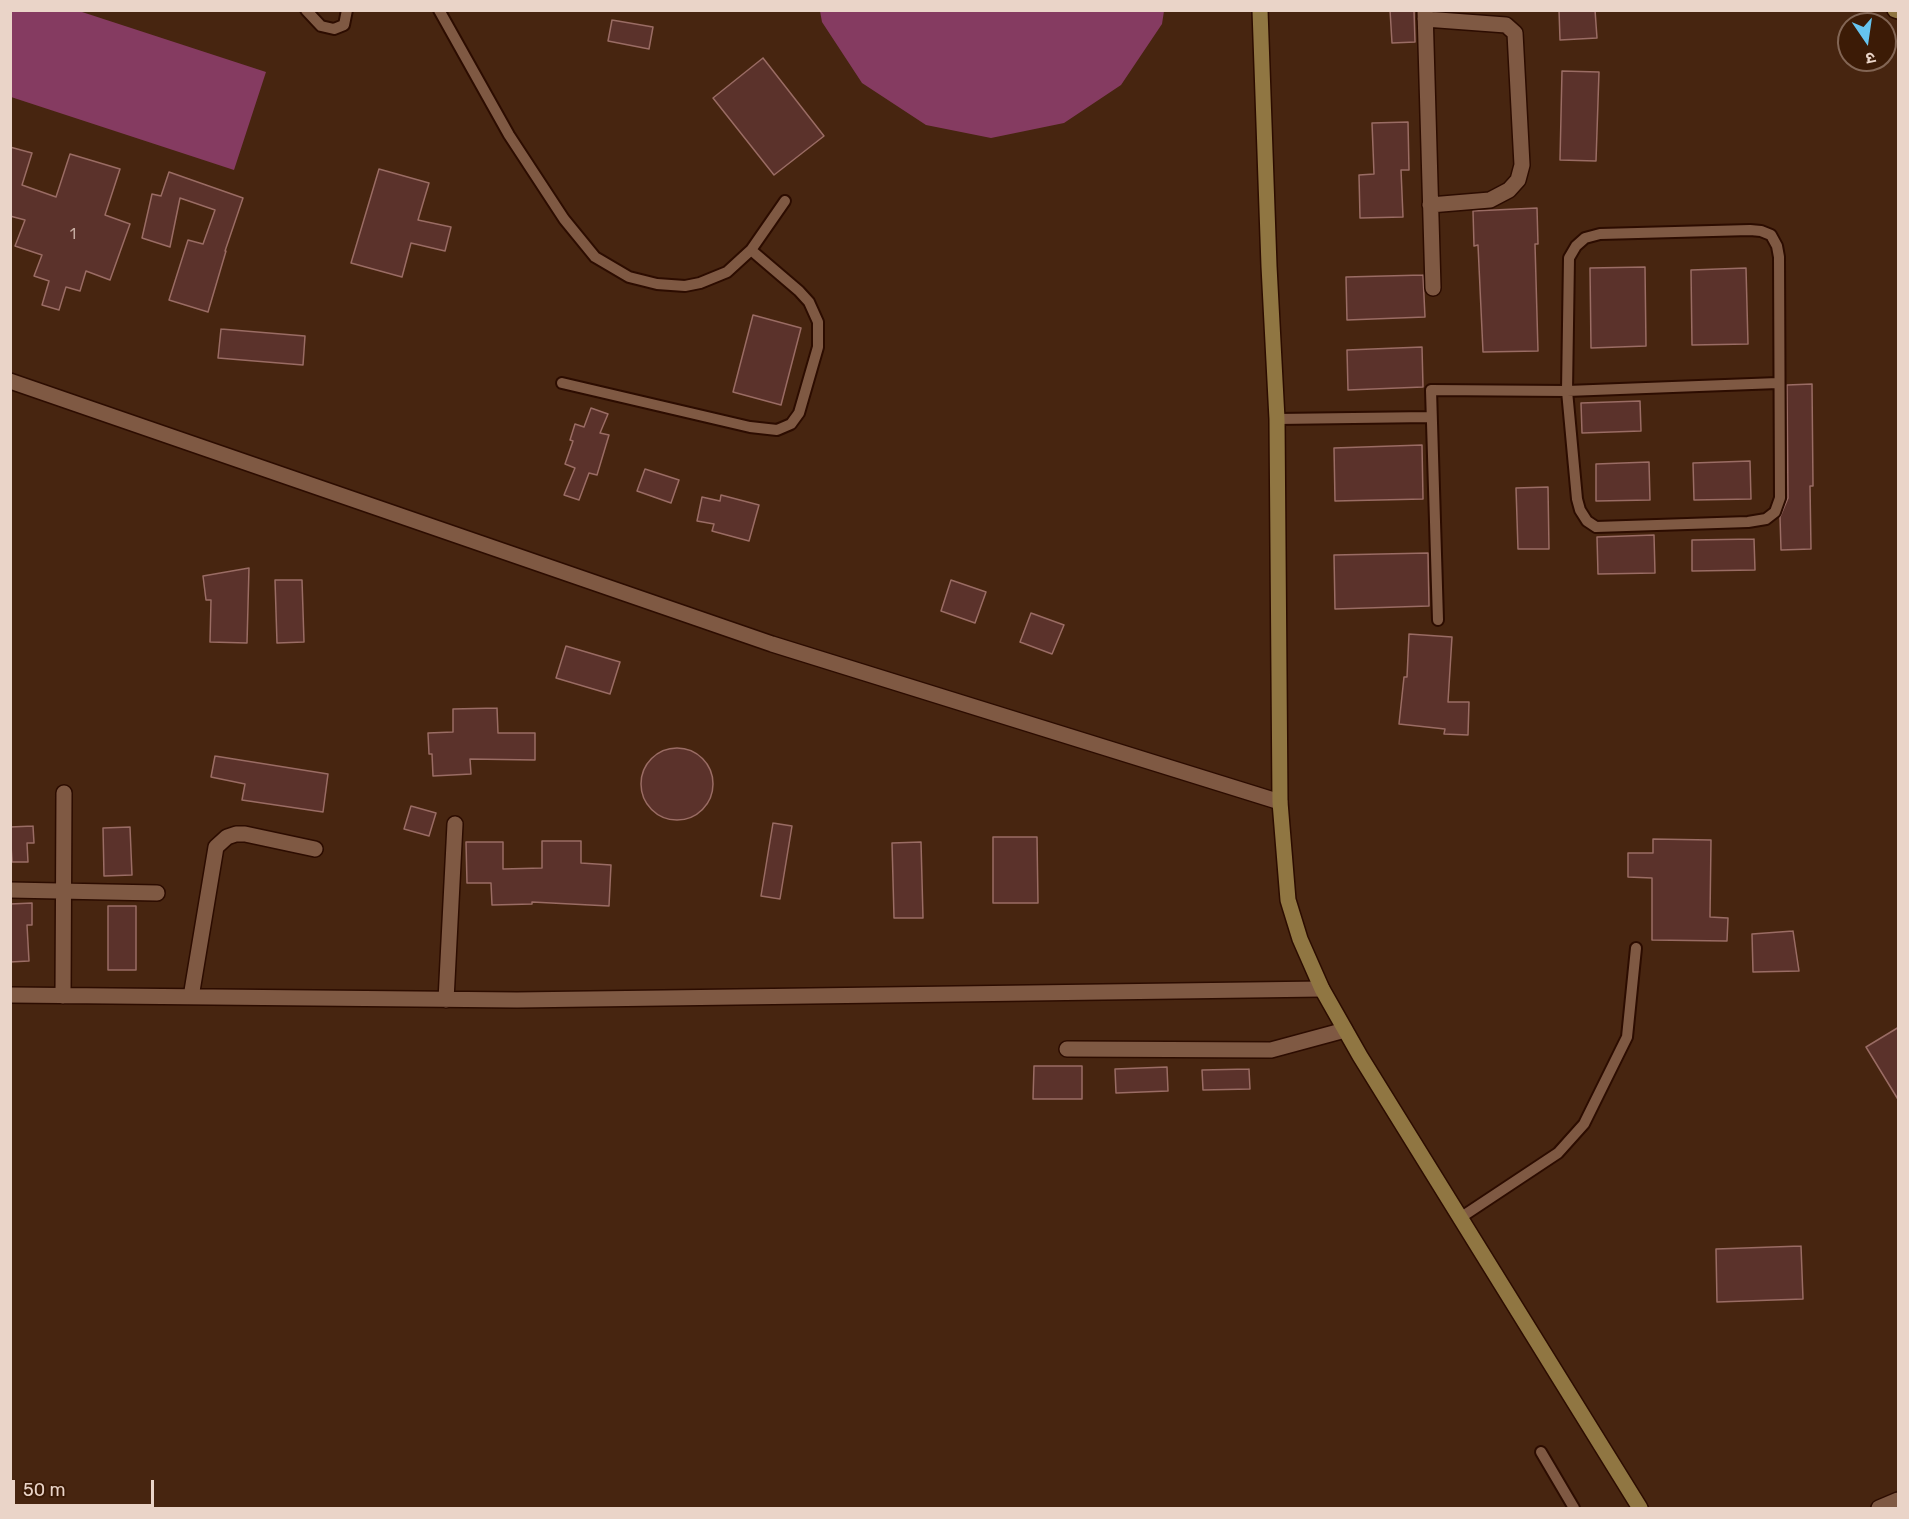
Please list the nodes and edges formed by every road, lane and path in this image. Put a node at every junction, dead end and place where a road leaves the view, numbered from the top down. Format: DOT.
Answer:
graph roads {
  1 [pos="306,10"];
  2 [pos="347,10"];
  3 [pos="439,10"];
  4 [pos="1260,10"];
  5 [pos="1425,15"];
  6 [pos="785,201"];
  7 [pos="1430,205"];
  8 [pos="752,250"];
  9 [pos="1433,288"];
  10 [pos="10,381"];
  11 [pos="562,383"];
  12 [pos="1778,383"];
  13 [pos="1567,391"];
  14 [pos="1430,417"];
  15 [pos="1277,419"];
  16 [pos="1438,620"];
  17 [pos="64,793"];
  18 [pos="1280,802"];
  19 [pos="455,824"];
  20 [pos="315,849"];
  21 [pos="10,890"];
  22 [pos="63,890"];
  23 [pos="157,893"];
  24 [pos="1636,948"];
  25 [pos="1322,989"];
  26 [pos="10,995"];
  27 [pos="63,996"];
  28 [pos="191,997"];
  29 [pos="446,1000"];
  30 [pos="1346,1030"];
  31 [pos="1067,1049"];
  32 [pos="1460,1218"];
  33 [pos="1541,1452"];
  34 [pos="1899,1500"];
  35 [pos="1574,1509"];
  36 [pos="1640,1509"];
  37 [pos="1879,1509"];
  1 -- 2 [label="lane"];
  3 -- 8 [label="lane"];
  4 -- 15 [label="street"];
  5 -- 7 [label="street"];
  5 -- 7 [label="street"];
  6 -- 8 [label="lane"];
  7 -- 9 [label="street"];
  8 -- 11 [label="lane"];
  10 -- 18 [label="street"];
  12 -- 13 [label="lane"];
  12 -- 13 [label="lane"];
  12 -- 13 [label="lane"];
  13 -- 14 [label="lane"];
  14 -- 15 [label="lane"];
  14 -- 16 [label="lane"];
  15 -- 18 [label="street"];
  17 -- 22 [label="street"];
  18 -- 25 [label="street"];
  19 -- 29 [label="street"];
  20 -- 28 [label="street"];
  21 -- 22 [label="street"];
  22 -- 23 [label="street"];
  22 -- 27 [label="street"];
  24 -- 32 [label="lane"];
  25 -- 29 [label="street"];
  25 -- 30 [label="street"];
  26 -- 27 [label="street"];
  27 -- 28 [label="street"];
  28 -- 29 [label="street"];
  30 -- 31 [label="street"];
  30 -- 32 [label="street"];
  32 -- 36 [label="street"];
  33 -- 35 [label="lane"];
  34 -- 37 [label="street"];
}
